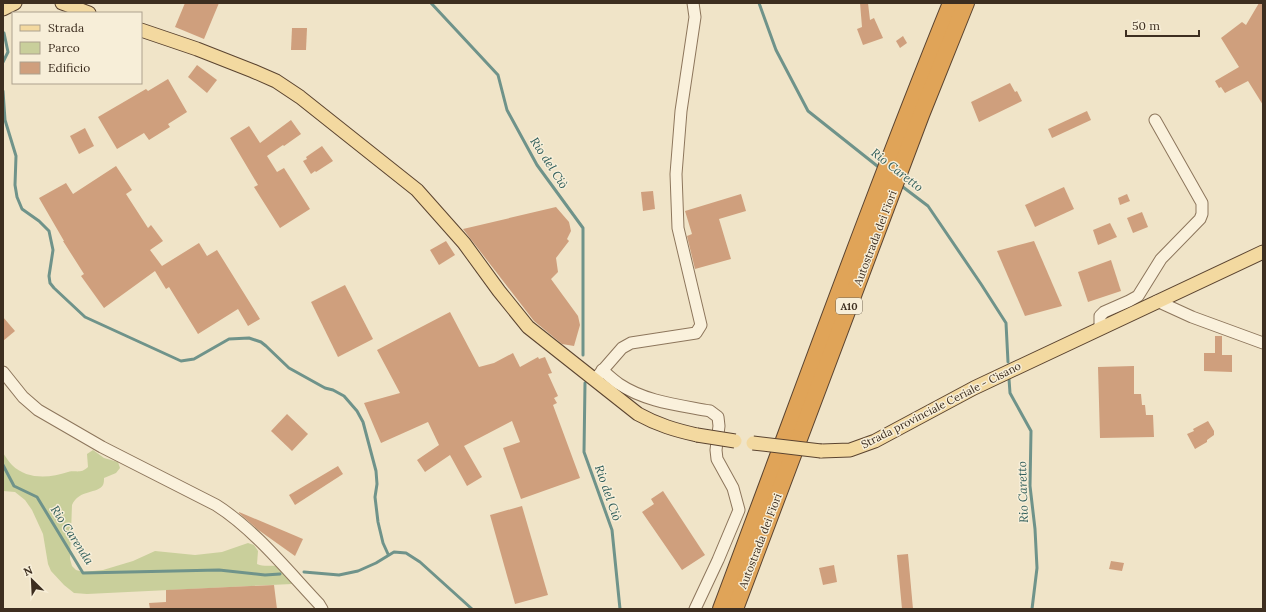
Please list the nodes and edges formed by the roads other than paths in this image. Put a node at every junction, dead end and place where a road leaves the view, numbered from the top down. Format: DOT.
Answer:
graph roads {
  1 [pos="15,3"];
  2 [pos="62,3"];
  3 [pos="693,3"];
  4 [pos="951,3"];
  5 [pos="966,3"];
  6 [pos="3,9"];
  7 [pos="87,12"];
  8 [pos="142,30"];
  9 [pos="1155,120"];
  10 [pos="1263,252"];
  11 [pos="1157,301"];
  12 [pos="1100,328"];
  13 [pos="1263,343"];
  14 [pos="3,372"];
  15 [pos="598,375"];
  16 [pos="322,609"];
  17 [pos="695,609"];
  18 [pos="721,609"];
  19 [pos="735,609"];
  1 -- 6 [label="main road"];
  2 -- 7 [label="main road"];
  3 -- 15 [label="street"];
  4 -- 18 [label="highway, Autostrada dei Fiori / A10"];
  5 -- 19 [label="highway, Autostrada dei Fiori / A10"];
  8 -- 15 [label="main road, Strada provinciale Ceriale - Cisano"];
  9 -- 12 [label="street"];
  10 -- 11 [label="main road, Strada provinciale Ceriale - Cisano"];
  11 -- 12 [label="main road, Strada provinciale Ceriale - Cisano"];
  11 -- 13 [label="street"];
  12 -- 15 [label="main road, Strada provinciale Ceriale - Cisano, bridge"];
  14 -- 16 [label="street"];
  15 -- 17 [label="street"];
}
